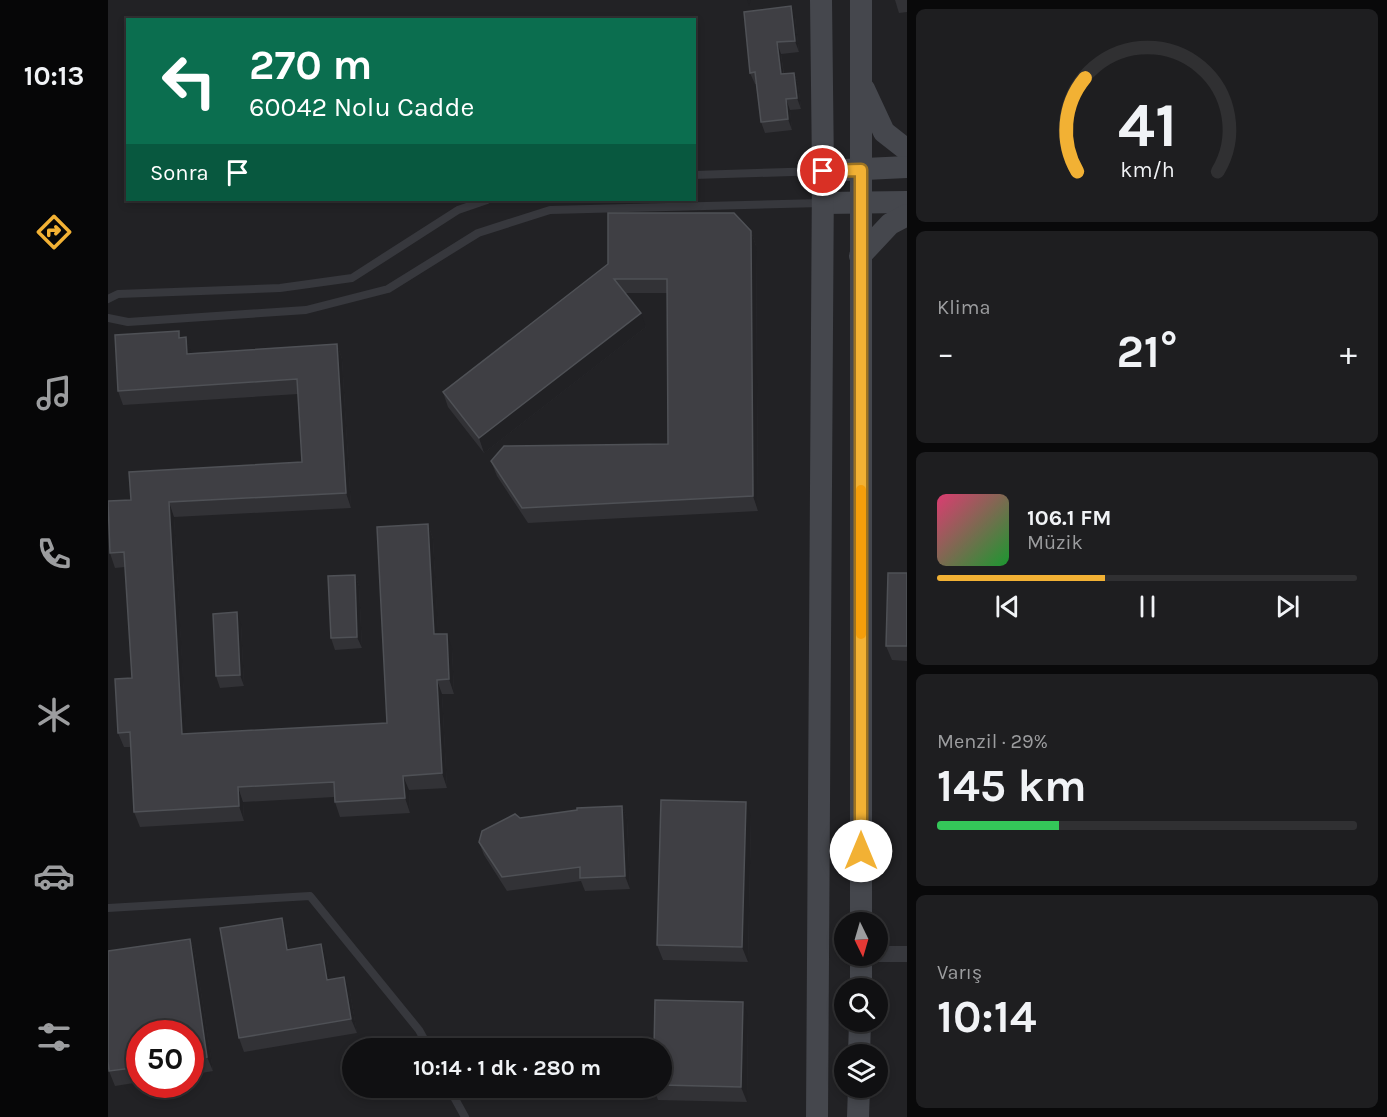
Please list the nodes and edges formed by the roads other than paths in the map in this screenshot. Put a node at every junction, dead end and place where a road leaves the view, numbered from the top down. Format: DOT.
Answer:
graph roads {
  1 [pos="822,0"];
  2 [pos="861,0"];
  3 [pos="861,82"];
  4 [pos="907,150"];
  5 [pos="907,167"];
  6 [pos="861,170"];
  7 [pos="823,171"];
  8 [pos="696,175"];
  9 [pos="484,201"];
  10 [pos="907,202"];
  11 [pos="823,203"];
  12 [pos="860,203"];
  13 [pos="907,215"];
  14 [pos="860,256"];
  15 [pos="108,299"];
  16 [pos="108,318"];
  17 [pos="108,908"];
  18 [pos="861,912"];
  19 [pos="888,954"];
  20 [pos="907,954"];
  21 [pos="423,1038"];
  22 [pos="455,1098"];
  23 [pos="859,1098"];
  24 [pos="465,1117"];
  25 [pos="817,1117"];
  26 [pos="858,1117"];
  1 -- 7 [label="main road"];
  2 -- 3 [label="main road"];
  3 -- 4 [label="main road"];
  3 -- 6 [label="main road"];
  5 -- 6 [label="main road"];
  6 -- 7 [label="main road"];
  6 -- 12 [label="main road"];
  7 -- 8 [label="lane"];
  7 -- 11 [label="main road"];
  9 -- 15 [label="lane"];
  10 -- 12 [label="main road"];
  11 -- 12 [label="main road"];
  11 -- 16 [label="lane"];
  11 -- 25 [label="main road"];
  12 -- 14 [label="main road"];
  13 -- 14 [label="main road"];
  14 -- 18 [label="main road"];
  17 -- 21 [label="lane"];
  19 -- 20 [label="street"];
  22 -- 24 [label="lane"];
  23 -- 26 [label="main road"];
}
